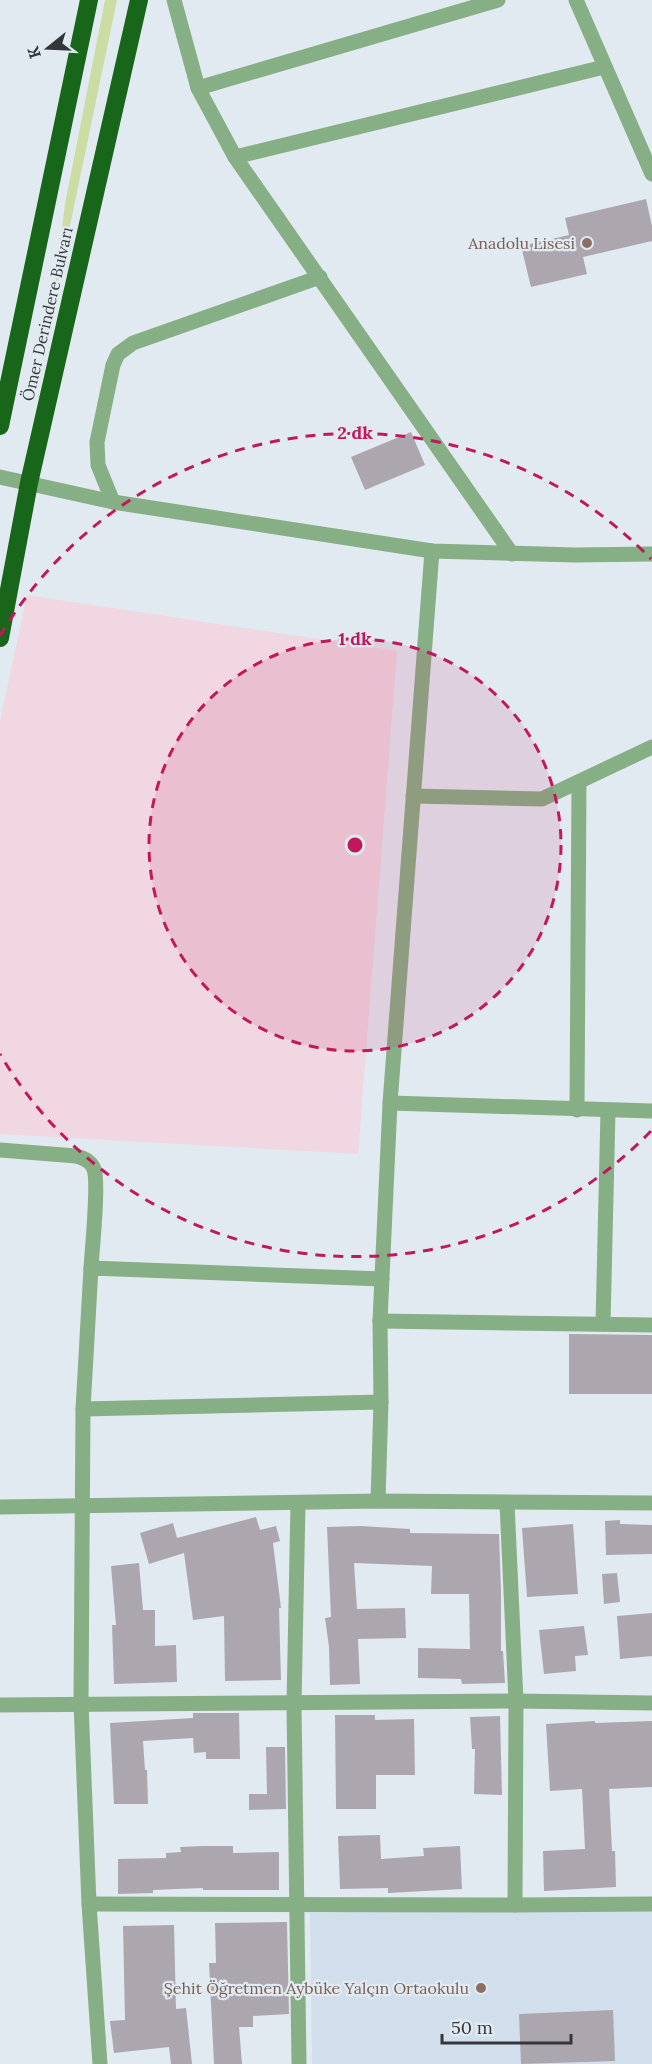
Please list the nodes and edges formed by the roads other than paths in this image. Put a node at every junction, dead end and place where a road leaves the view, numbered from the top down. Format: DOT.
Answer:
graph roads {
  1 [pos="89,0"];
  2 [pos="139,0"];
  3 [pos="174,0"];
  4 [pos="498,0"];
  5 [pos="576,0"];
  6 [pos="604,67"];
  7 [pos="198,88"];
  8 [pos="235,158"];
  9 [pos="648,158"];
  10 [pos="652,174"];
  11 [pos="320,277"];
  12 [pos="0,426"];
  13 [pos="0,477"];
  14 [pos="28,483"];
  15 [pos="113,502"];
  16 [pos="432,551"];
  17 [pos="512,554"];
  18 [pos="652,554"];
  19 [pos="0,638"];
  20 [pos="652,747"];
  21 [pos="579,782"];
  22 [pos="413,796"];
  23 [pos="390,1103"];
  24 [pos="577,1110"];
  25 [pos="608,1111"];
  26 [pos="652,1111"];
  27 [pos="0,1150"];
  28 [pos="91,1268"];
  29 [pos="382,1280"];
  30 [pos="380,1321"];
  31 [pos="603,1324"];
  32 [pos="652,1325"];
  33 [pos="381,1402"];
  34 [pos="83,1409"];
  35 [pos="378,1501"];
  36 [pos="298,1503"];
  37 [pos="507,1503"];
  38 [pos="652,1503"];
  39 [pos="82,1504"];
  40 [pos="0,1507"];
  41 [pos="516,1701"];
  42 [pos="81,1703"];
  43 [pos="652,1703"];
  44 [pos="294,1704"];
  45 [pos="0,1705"];
  46 [pos="89,1904"];
  47 [pos="296,1904"];
  48 [pos="652,1904"];
  49 [pos="515,1905"];
  50 [pos="100,2064"];
  51 [pos="299,2064"];
  1 -- 12 [label="highway, Ömer Derindere Bulvarı"];
  2 -- 14 [label="highway, Ömer Derindere Bulvarı"];
  3 -- 7 [label="street"];
  4 -- 7 [label="street"];
  5 -- 6 [label="street"];
  6 -- 8 [label="street"];
  6 -- 9 [label="street"];
  7 -- 8 [label="street"];
  8 -- 11 [label="street"];
  9 -- 10 [label="street"];
  11 -- 15 [label="street"];
  11 -- 17 [label="street"];
  13 -- 14 [label="street"];
  14 -- 15 [label="street"];
  14 -- 19 [label="highway, Ömer Derindere Bulvarı"];
  15 -- 16 [label="street"];
  16 -- 17 [label="street"];
  16 -- 22 [label="street"];
  17 -- 18 [label="street"];
  20 -- 21 [label="street"];
  21 -- 22 [label="street"];
  21 -- 24 [label="street"];
  22 -- 23 [label="street"];
  23 -- 24 [label="street"];
  23 -- 29 [label="street"];
  24 -- 25 [label="street"];
  25 -- 26 [label="street"];
  25 -- 31 [label="street"];
  27 -- 28 [label="street"];
  28 -- 29 [label="street"];
  28 -- 34 [label="street"];
  29 -- 30 [label="street"];
  30 -- 31 [label="street"];
  30 -- 33 [label="street"];
  31 -- 32 [label="street"];
  33 -- 34 [label="street"];
  33 -- 35 [label="street"];
  34 -- 39 [label="street"];
  35 -- 36 [label="street"];
  35 -- 37 [label="street"];
  36 -- 39 [label="street"];
  36 -- 44 [label="street"];
  37 -- 38 [label="street"];
  37 -- 41 [label="street"];
  39 -- 40 [label="street"];
  39 -- 42 [label="street"];
  41 -- 43 [label="street"];
  41 -- 44 [label="street"];
  41 -- 49 [label="street"];
  42 -- 44 [label="street"];
  42 -- 45 [label="street"];
  42 -- 46 [label="street"];
  44 -- 47 [label="street"];
  46 -- 47 [label="street"];
  46 -- 50 [label="street"];
  47 -- 49 [label="street"];
  47 -- 51 [label="street"];
  48 -- 49 [label="street"];
}
